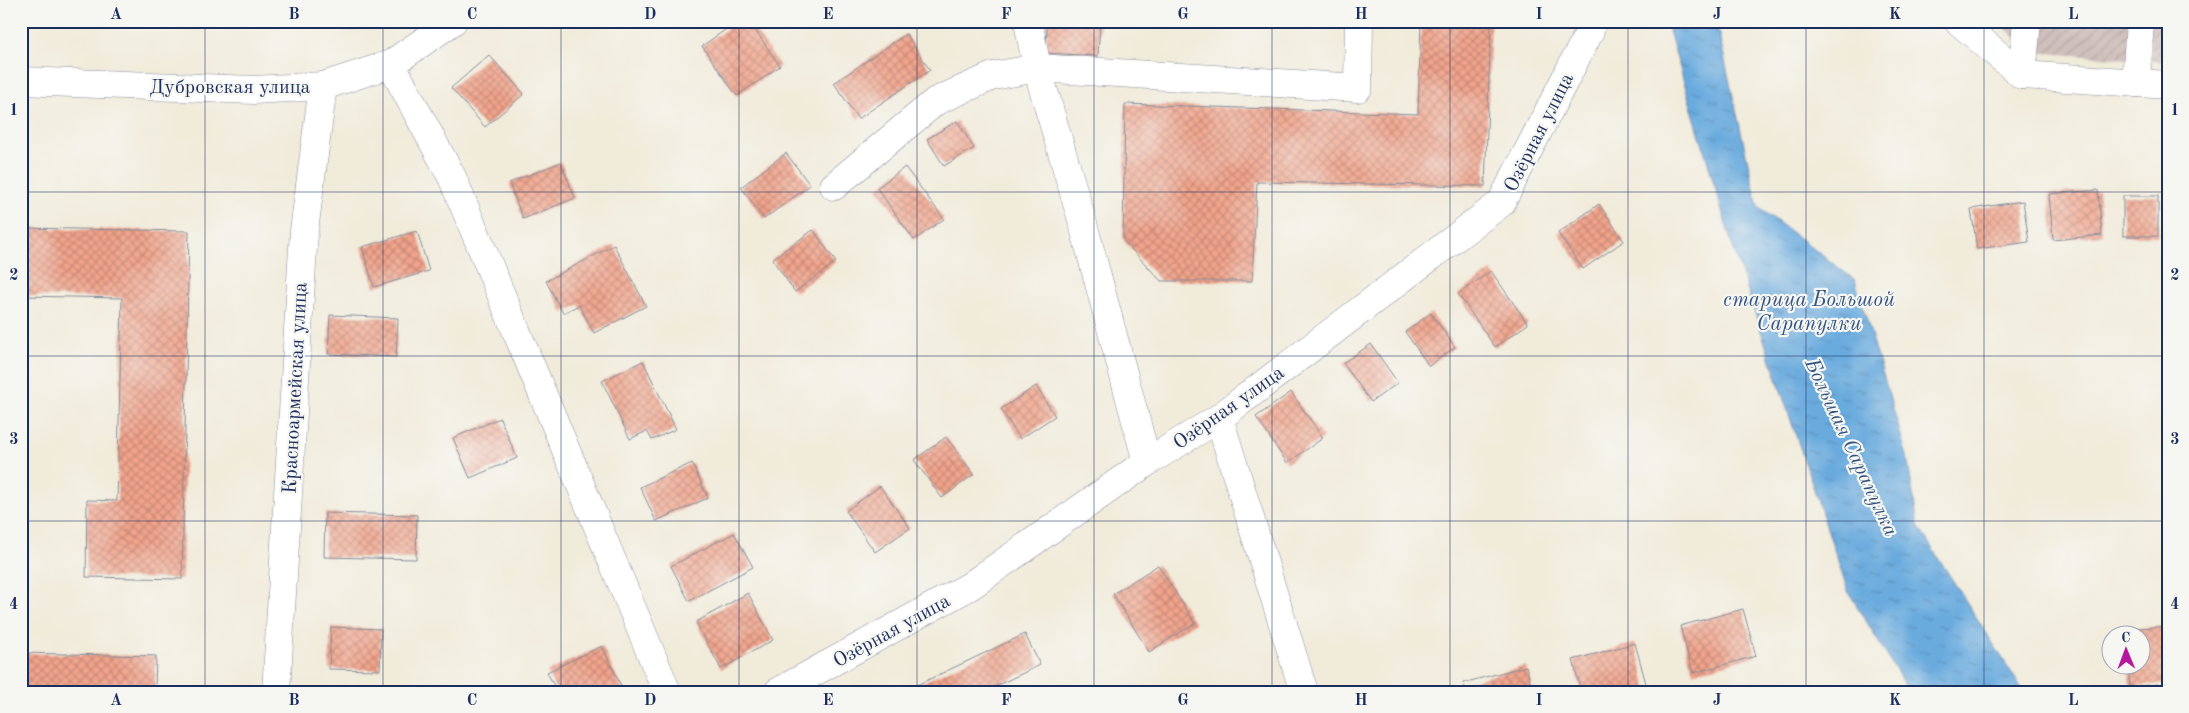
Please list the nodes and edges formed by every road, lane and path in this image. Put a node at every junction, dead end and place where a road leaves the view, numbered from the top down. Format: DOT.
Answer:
graph roads {
  1 [pos="1028,21"];
  2 [pos="1359,21"];
  3 [pos="1958,21"];
  4 [pos="2027,21"];
  5 [pos="2140,21"];
  6 [pos="443,24"];
  7 [pos="1590,31"];
  8 [pos="391,64"];
  9 [pos="1037,68"];
  10 [pos="2022,75"];
  11 [pos="21,81"];
  12 [pos="2136,83"];
  13 [pos="2168,85"];
  14 [pos="323,86"];
  15 [pos="834,186"];
  16 [pos="1219,418"];
  17 [pos="1147,462"];
  18 [pos="276,692"];
  19 [pos="667,692"];
  20 [pos="778,692"];
  21 [pos="1304,692"];
  1 -- 9 [label="street"];
  2 -- 9 [label="street"];
  3 -- 10 [label="street"];
  4 -- 10 [label="street"];
  5 -- 12 [label="street"];
  6 -- 8 [label="street, Дубровская улица"];
  7 -- 16 [label="street, Озёрная улица"];
  8 -- 14 [label="street, Дубровская улица"];
  8 -- 19 [label="street"];
  9 -- 15 [label="street"];
  9 -- 17 [label="street"];
  10 -- 12 [label="street"];
  11 -- 14 [label="street, Дубровская улица"];
  12 -- 13 [label="street"];
  14 -- 18 [label="street, Красноармейская улица"];
  16 -- 17 [label="street, Озёрная улица"];
  16 -- 21 [label="street"];
  17 -- 20 [label="street, Озёрная улица"];
}
